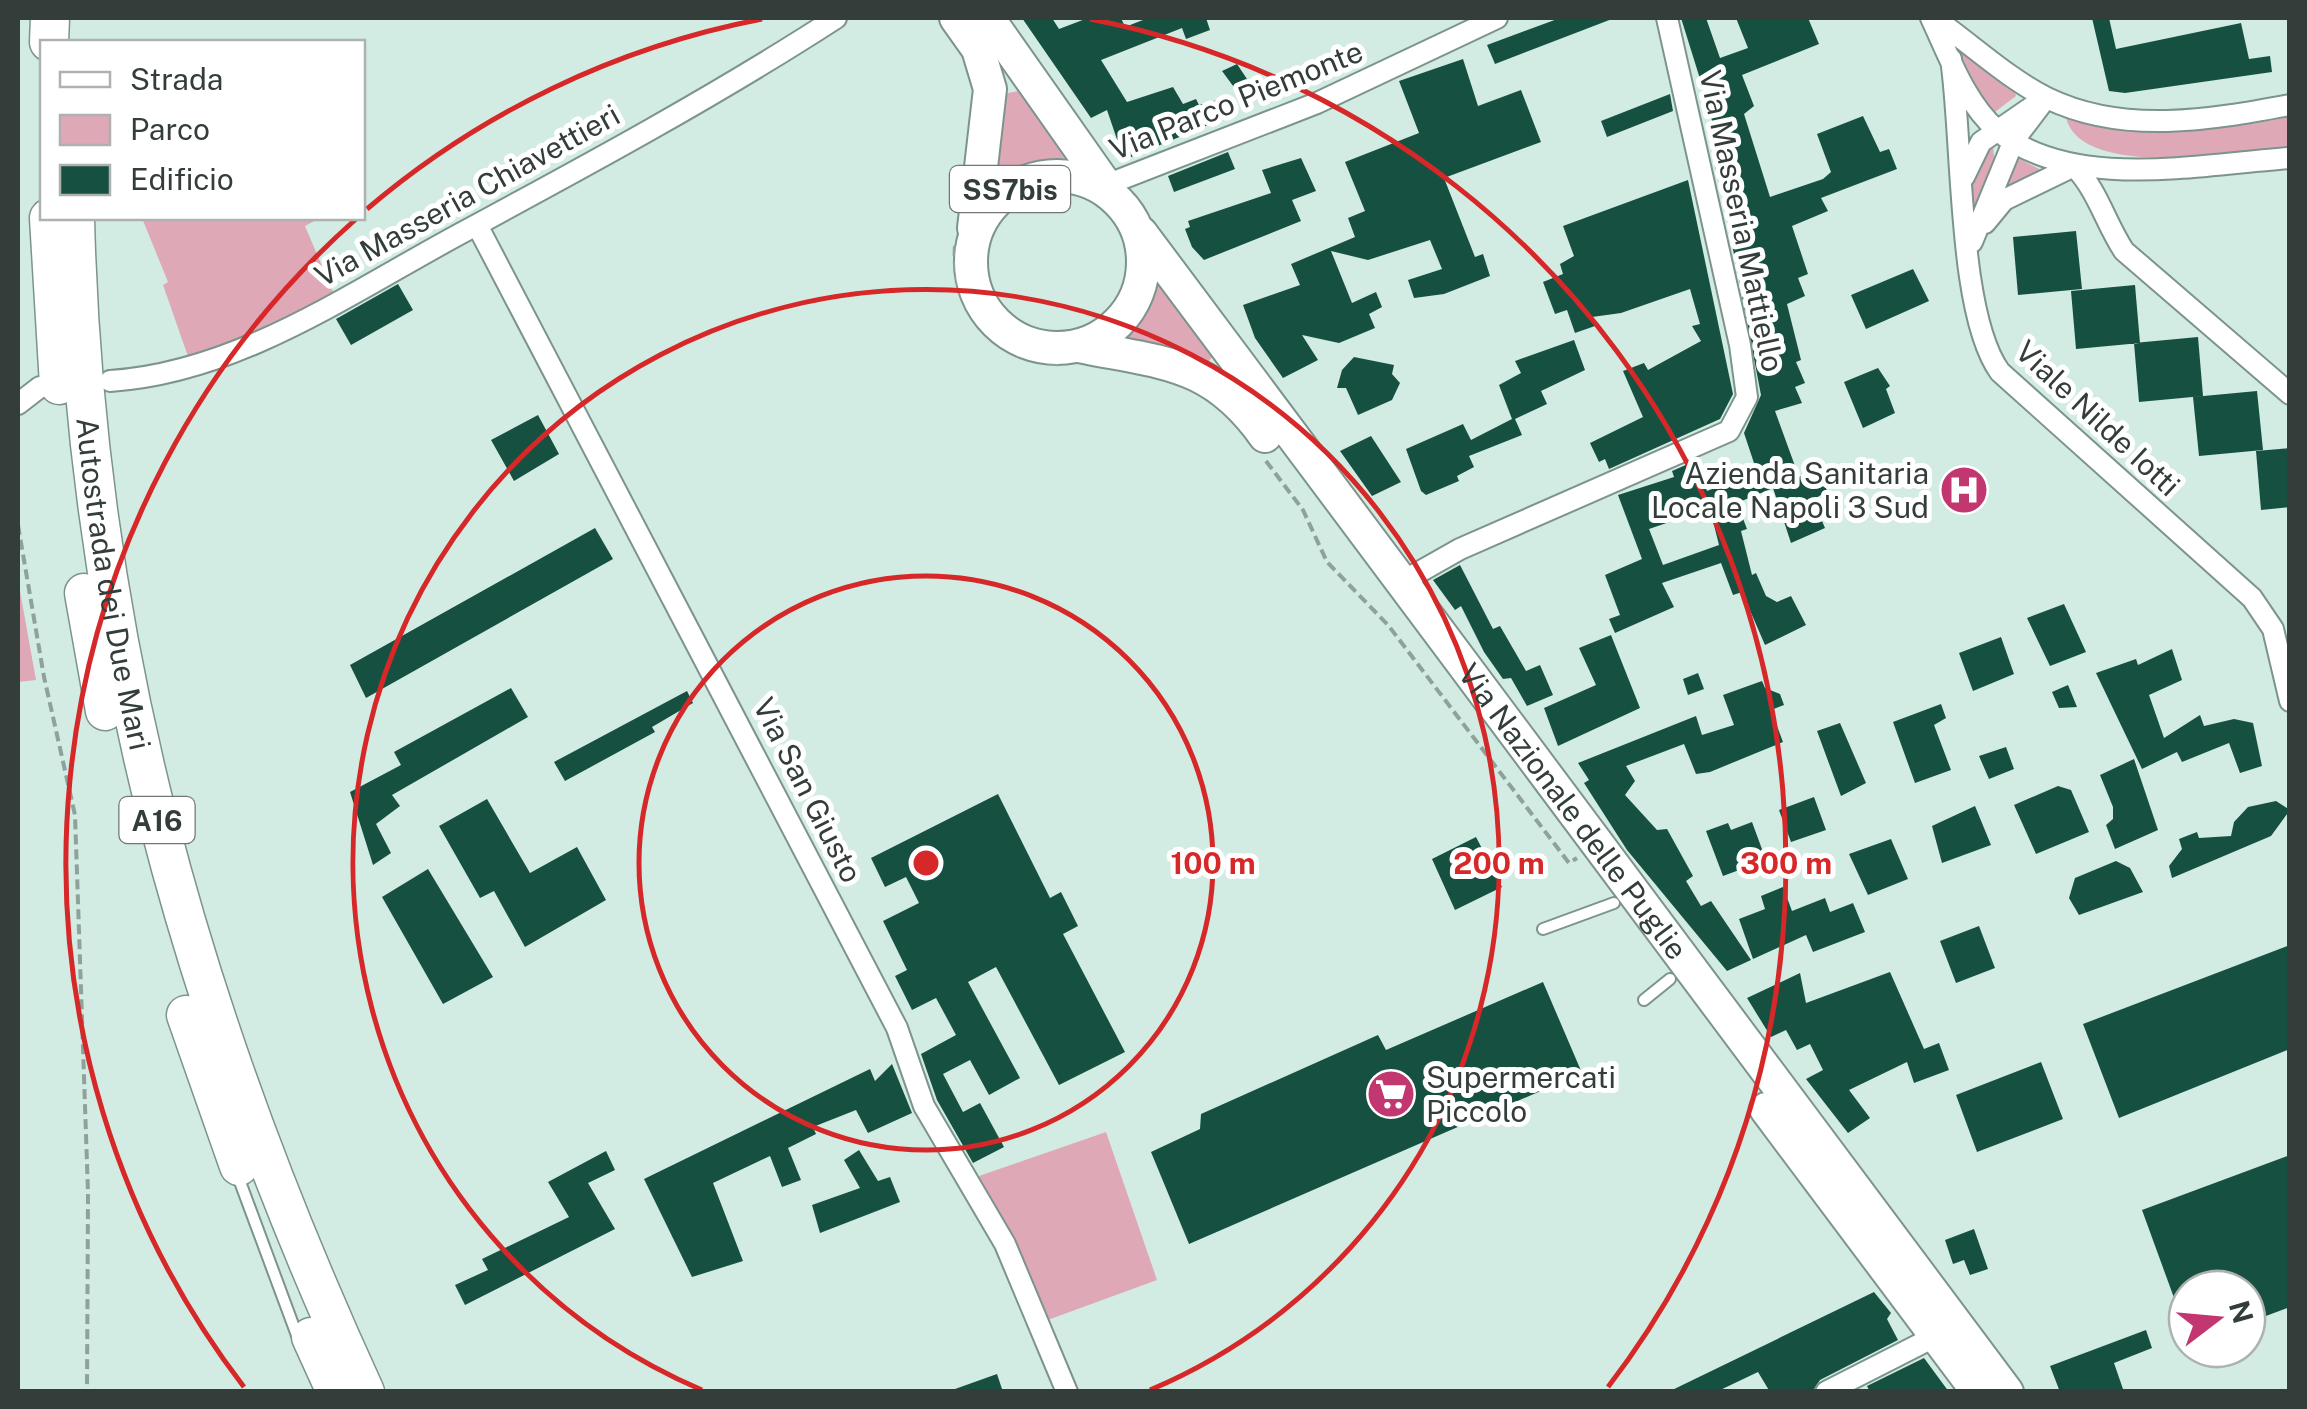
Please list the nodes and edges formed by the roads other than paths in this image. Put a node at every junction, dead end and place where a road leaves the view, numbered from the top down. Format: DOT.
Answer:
graph roads {
  1 [pos="836,18"];
  2 [pos="956,18"];
  3 [pos="988,18"];
  4 [pos="1497,18"];
  5 [pos="1667,18"];
  6 [pos="1933,18"];
  7 [pos="1951,59"];
  8 [pos="2046,98"];
  9 [pos="2290,105"];
  10 [pos="1995,128"];
  11 [pos="2014,140"];
  12 [pos="2290,158"];
  13 [pos="2074,166"];
  14 [pos="1963,180"];
  15 [pos="1108,187"];
  16 [pos="48,220"];
  17 [pos="75,220"];
  18 [pos="477,225"];
  19 [pos="1141,234"];
  20 [pos="963,247"];
  21 [pos="1968,254"];
  22 [pos="1074,356"];
  23 [pos="110,380"];
  24 [pos="40,387"];
  25 [pos="2290,394"];
  26 [pos="18,404"];
  27 [pos="1400,582"];
  28 [pos="2286,668"];
  29 [pos="2290,701"];
  30 [pos="168,862"];
  31 [pos="1614,904"];
  32 [pos="1543,929"];
  33 [pos="1670,979"];
  34 [pos="1644,1000"];
  35 [pos="316,1245"];
  36 [pos="1936,1336"];
  37 [pos="325,1384"];
  38 [pos="364,1392"];
  39 [pos="1067,1392"];
  40 [pos="1826,1392"];
  41 [pos="1978,1392"];
  42 [pos="2008,1392"];
  1 -- 18 [label="street, Via Masseria Chiavettieri"];
  2 -- 20 [label="main road, Via Nazionale delle Puglie / SS7bis"];
  3 -- 15 [label="main road, Via Nazionale delle Puglie / SS7bis"];
  4 -- 15 [label="street, Via Parco Piemonte"];
  5 -- 27 [label="street, Via Masseria Mattiello"];
  6 -- 7 [label="street"];
  6 -- 8 [label="street"];
  7 -- 10 [label="street"];
  7 -- 14 [label="street, Viale Nilde Iotti"];
  8 -- 9 [label="street"];
  8 -- 10 [label="street"];
  8 -- 11 [label="street"];
  10 -- 11 [label="street"];
  10 -- 14 [label="street"];
  11 -- 13 [label="street"];
  11 -- 21 [label="street"];
  12 -- 13 [label="street"];
  13 -- 21 [label="street"];
  13 -- 25 [label="street"];
  14 -- 21 [label="street, Viale Nilde Iotti"];
  15 -- 19 [label="main road, Via Nazionale delle Puglie / SS7bis"];
  15 -- 20 [label="main road, SS7bis"];
  16 -- 37 [label="highway, Autostrada dei Due Mari / A16"];
  17 -- 30 [label="highway, Autostrada dei Due Mari / A16"];
  18 -- 23 [label="street, Via Masseria Chiavettieri"];
  18 -- 39 [label="street, Via San Giusto"];
  19 -- 22 [label="main road"];
  19 -- 27 [label="main road, Via Nazionale delle Puglie / SS7bis"];
  20 -- 22 [label="main road, Via Nazionale delle Puglie / SS7bis"];
  21 -- 28 [label="street, Viale Nilde Iotti"];
  22 -- 31 [label="main road, Via Nazionale delle Puglie / SS7bis"];
  24 -- 26 [label="street"];
  27 -- 42 [label="main road, Via Nazionale delle Puglie / SS7bis"];
  28 -- 29 [label="street, Viale Nilde Iotti"];
  30 -- 35 [label="lane"];
  30 -- 38 [label="highway, Autostrada dei Due Mari / A16"];
  31 -- 32 [label="lane"];
  31 -- 33 [label="main road, Via Nazionale delle Puglie / SS7bis"];
  33 -- 34 [label="lane"];
  33 -- 36 [label="main road, Via Nazionale delle Puglie / SS7bis"];
  36 -- 40 [label="street"];
  36 -- 41 [label="main road, Via Nazionale delle Puglie / SS7bis"];
}
